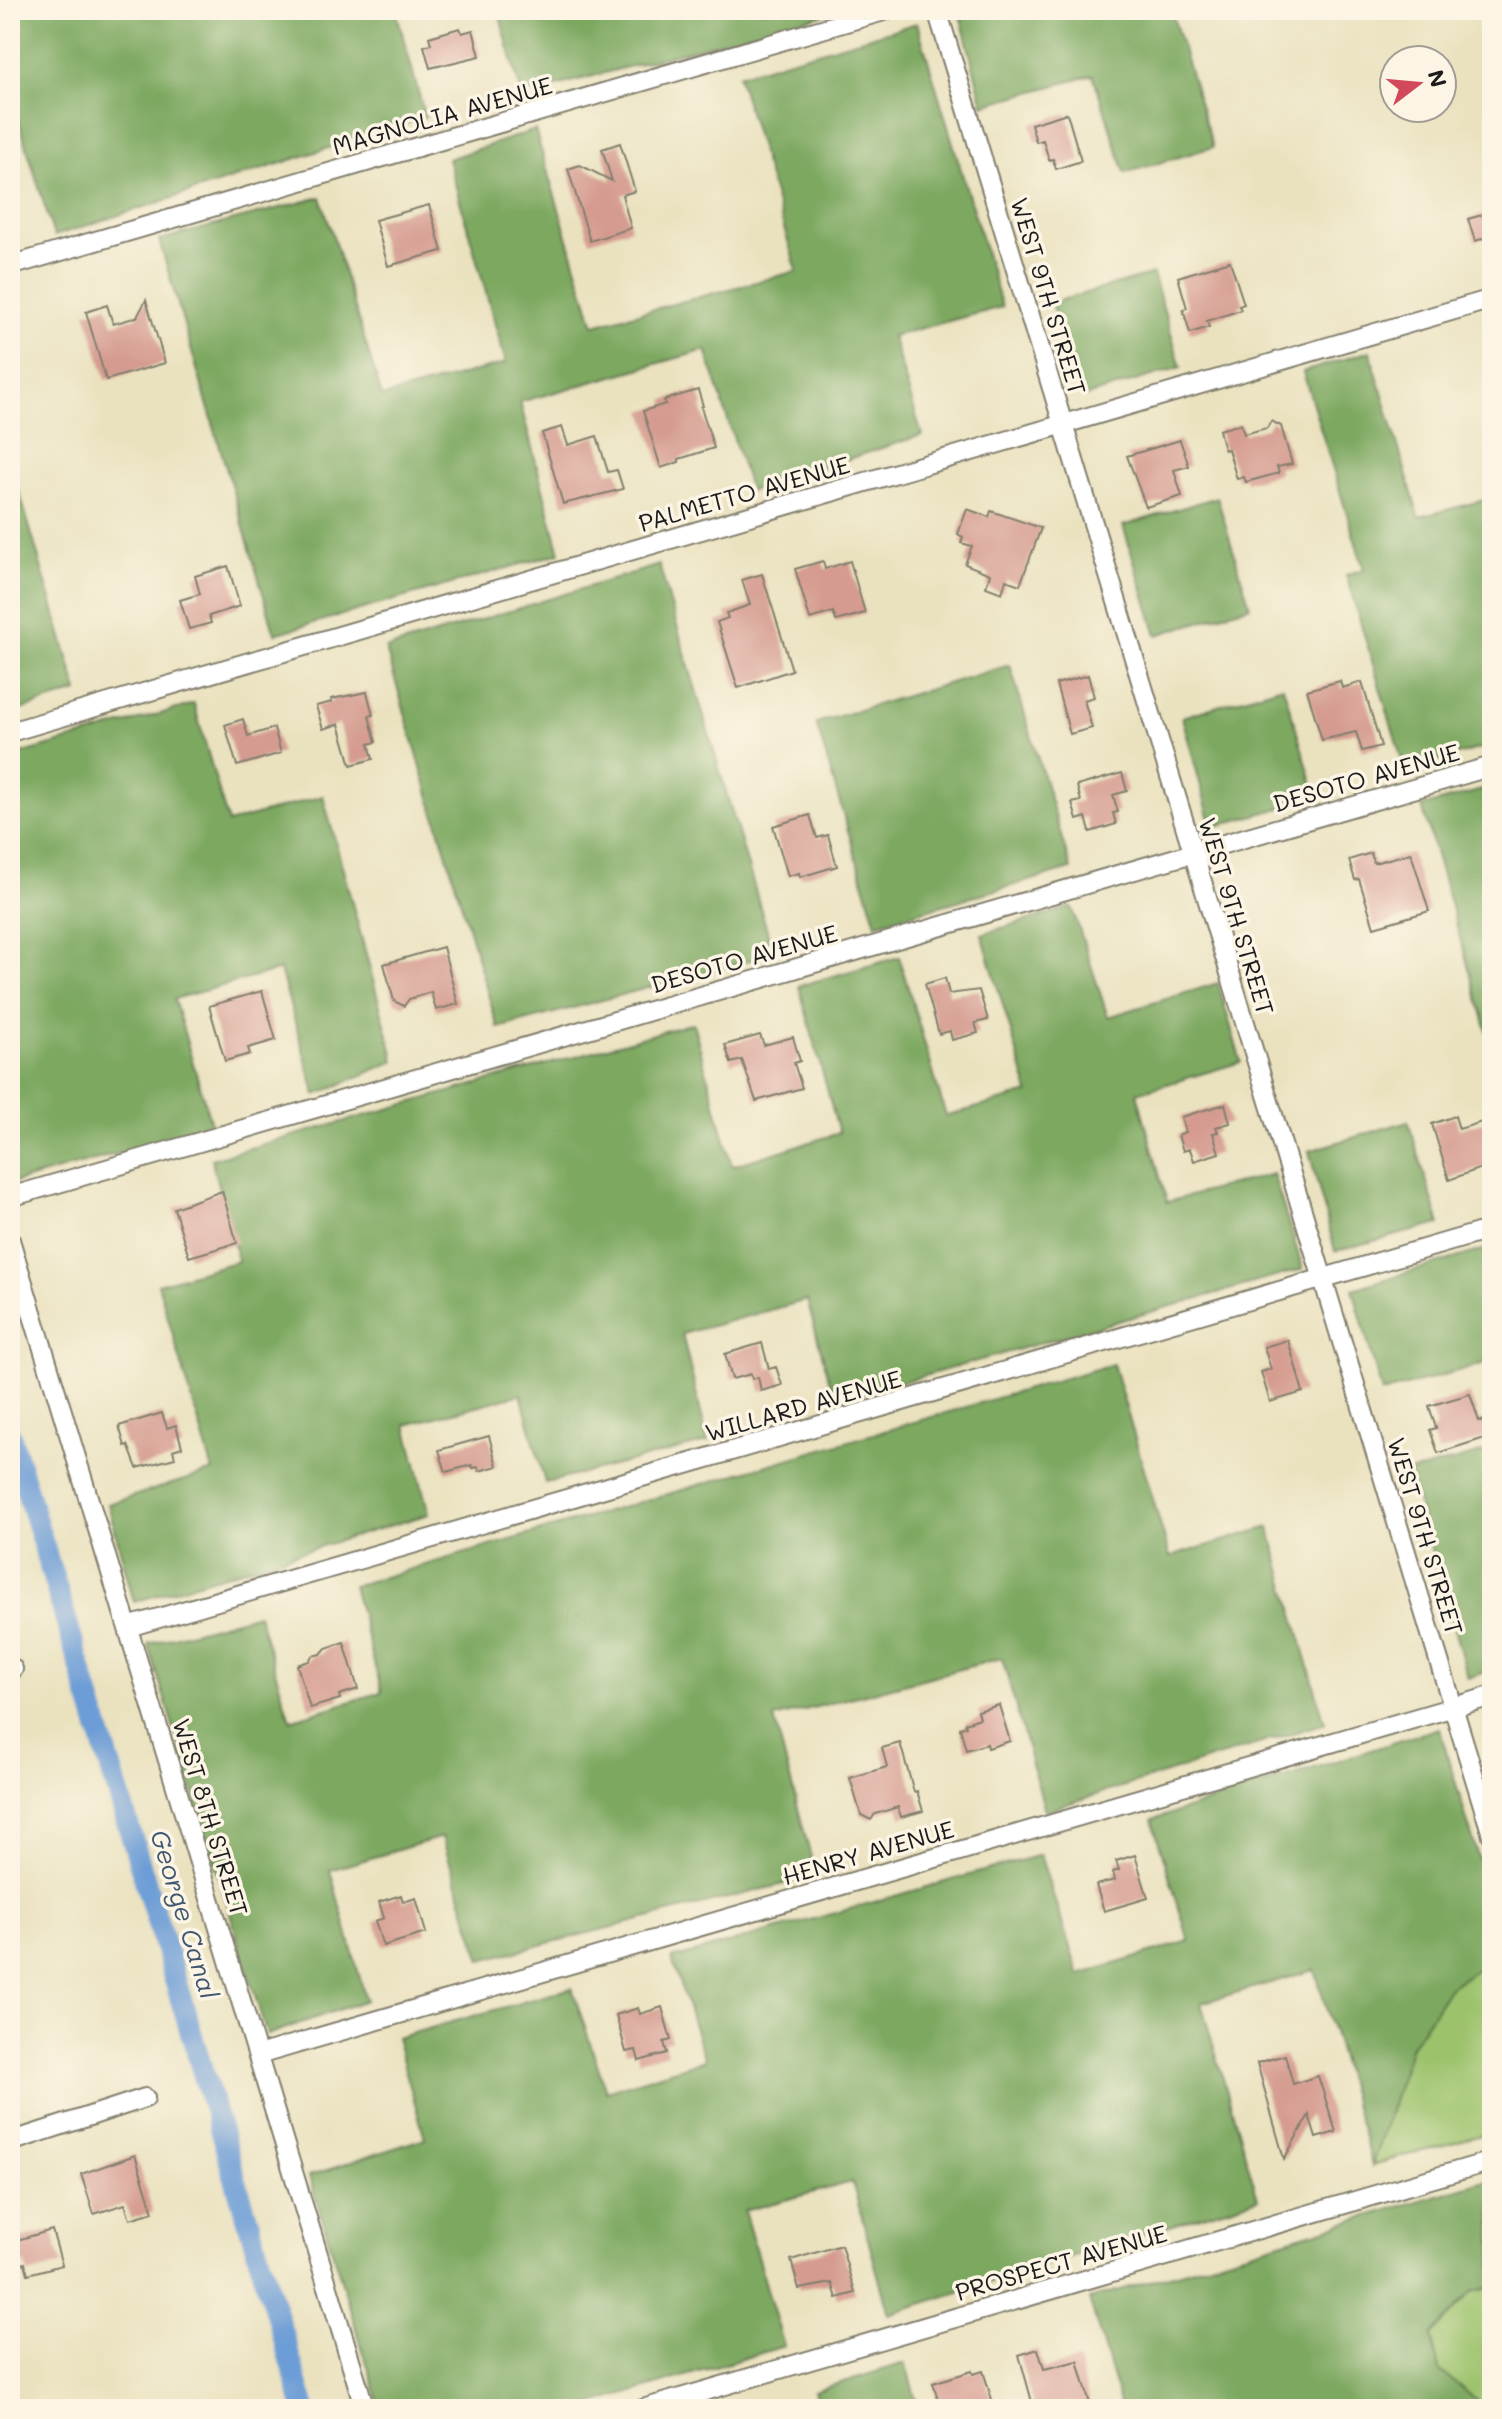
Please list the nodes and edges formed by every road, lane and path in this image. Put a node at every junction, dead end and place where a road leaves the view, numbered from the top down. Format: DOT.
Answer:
graph roads {
  1 [pos="887,10"];
  2 [pos="937,10"];
  3 [pos="10,266"];
  4 [pos="1492,299"];
  5 [pos="1063,425"];
  6 [pos="10,732"];
  7 [pos="1492,766"];
  8 [pos="1193,853"];
  9 [pos="10,1197"];
  10 [pos="1492,1229"];
  11 [pos="10,1240"];
  12 [pos="1322,1279"];
  13 [pos="128,1627"];
  14 [pos="1492,1696"];
  15 [pos="1453,1707"];
  16 [pos="1492,1835"];
  17 [pos="258,2055"];
  18 [pos="145,2098"];
  19 [pos="10,2142"];
  20 [pos="1492,2161"];
  21 [pos="365,2409"];
  22 [pos="643,2409"];
  1 -- 3 [label="street, MAGNOLIA AVENUE"];
  2 -- 5 [label="street, WEST 9TH STREET"];
  4 -- 5 [label="street, PALMETTO AVENUE"];
  5 -- 6 [label="street, PALMETTO AVENUE"];
  5 -- 8 [label="street, WEST 9TH STREET"];
  7 -- 8 [label="street, DESOTO AVENUE"];
  8 -- 9 [label="street, DESOTO AVENUE"];
  8 -- 12 [label="street, WEST 9TH STREET"];
  10 -- 12 [label="street, WILLARD AVENUE"];
  11 -- 13 [label="street, WEST 8TH STREET"];
  12 -- 13 [label="street, WILLARD AVENUE"];
  12 -- 15 [label="street, WEST 9TH STREET"];
  13 -- 17 [label="street, WEST 8TH STREET"];
  14 -- 15 [label="street, HENRY AVENUE"];
  15 -- 16 [label="street, WEST 9TH STREET"];
  15 -- 17 [label="street, HENRY AVENUE"];
  17 -- 21 [label="street, WEST 8TH STREET"];
  18 -- 19 [label="street"];
  20 -- 22 [label="street, PROSPECT AVENUE"];
}
